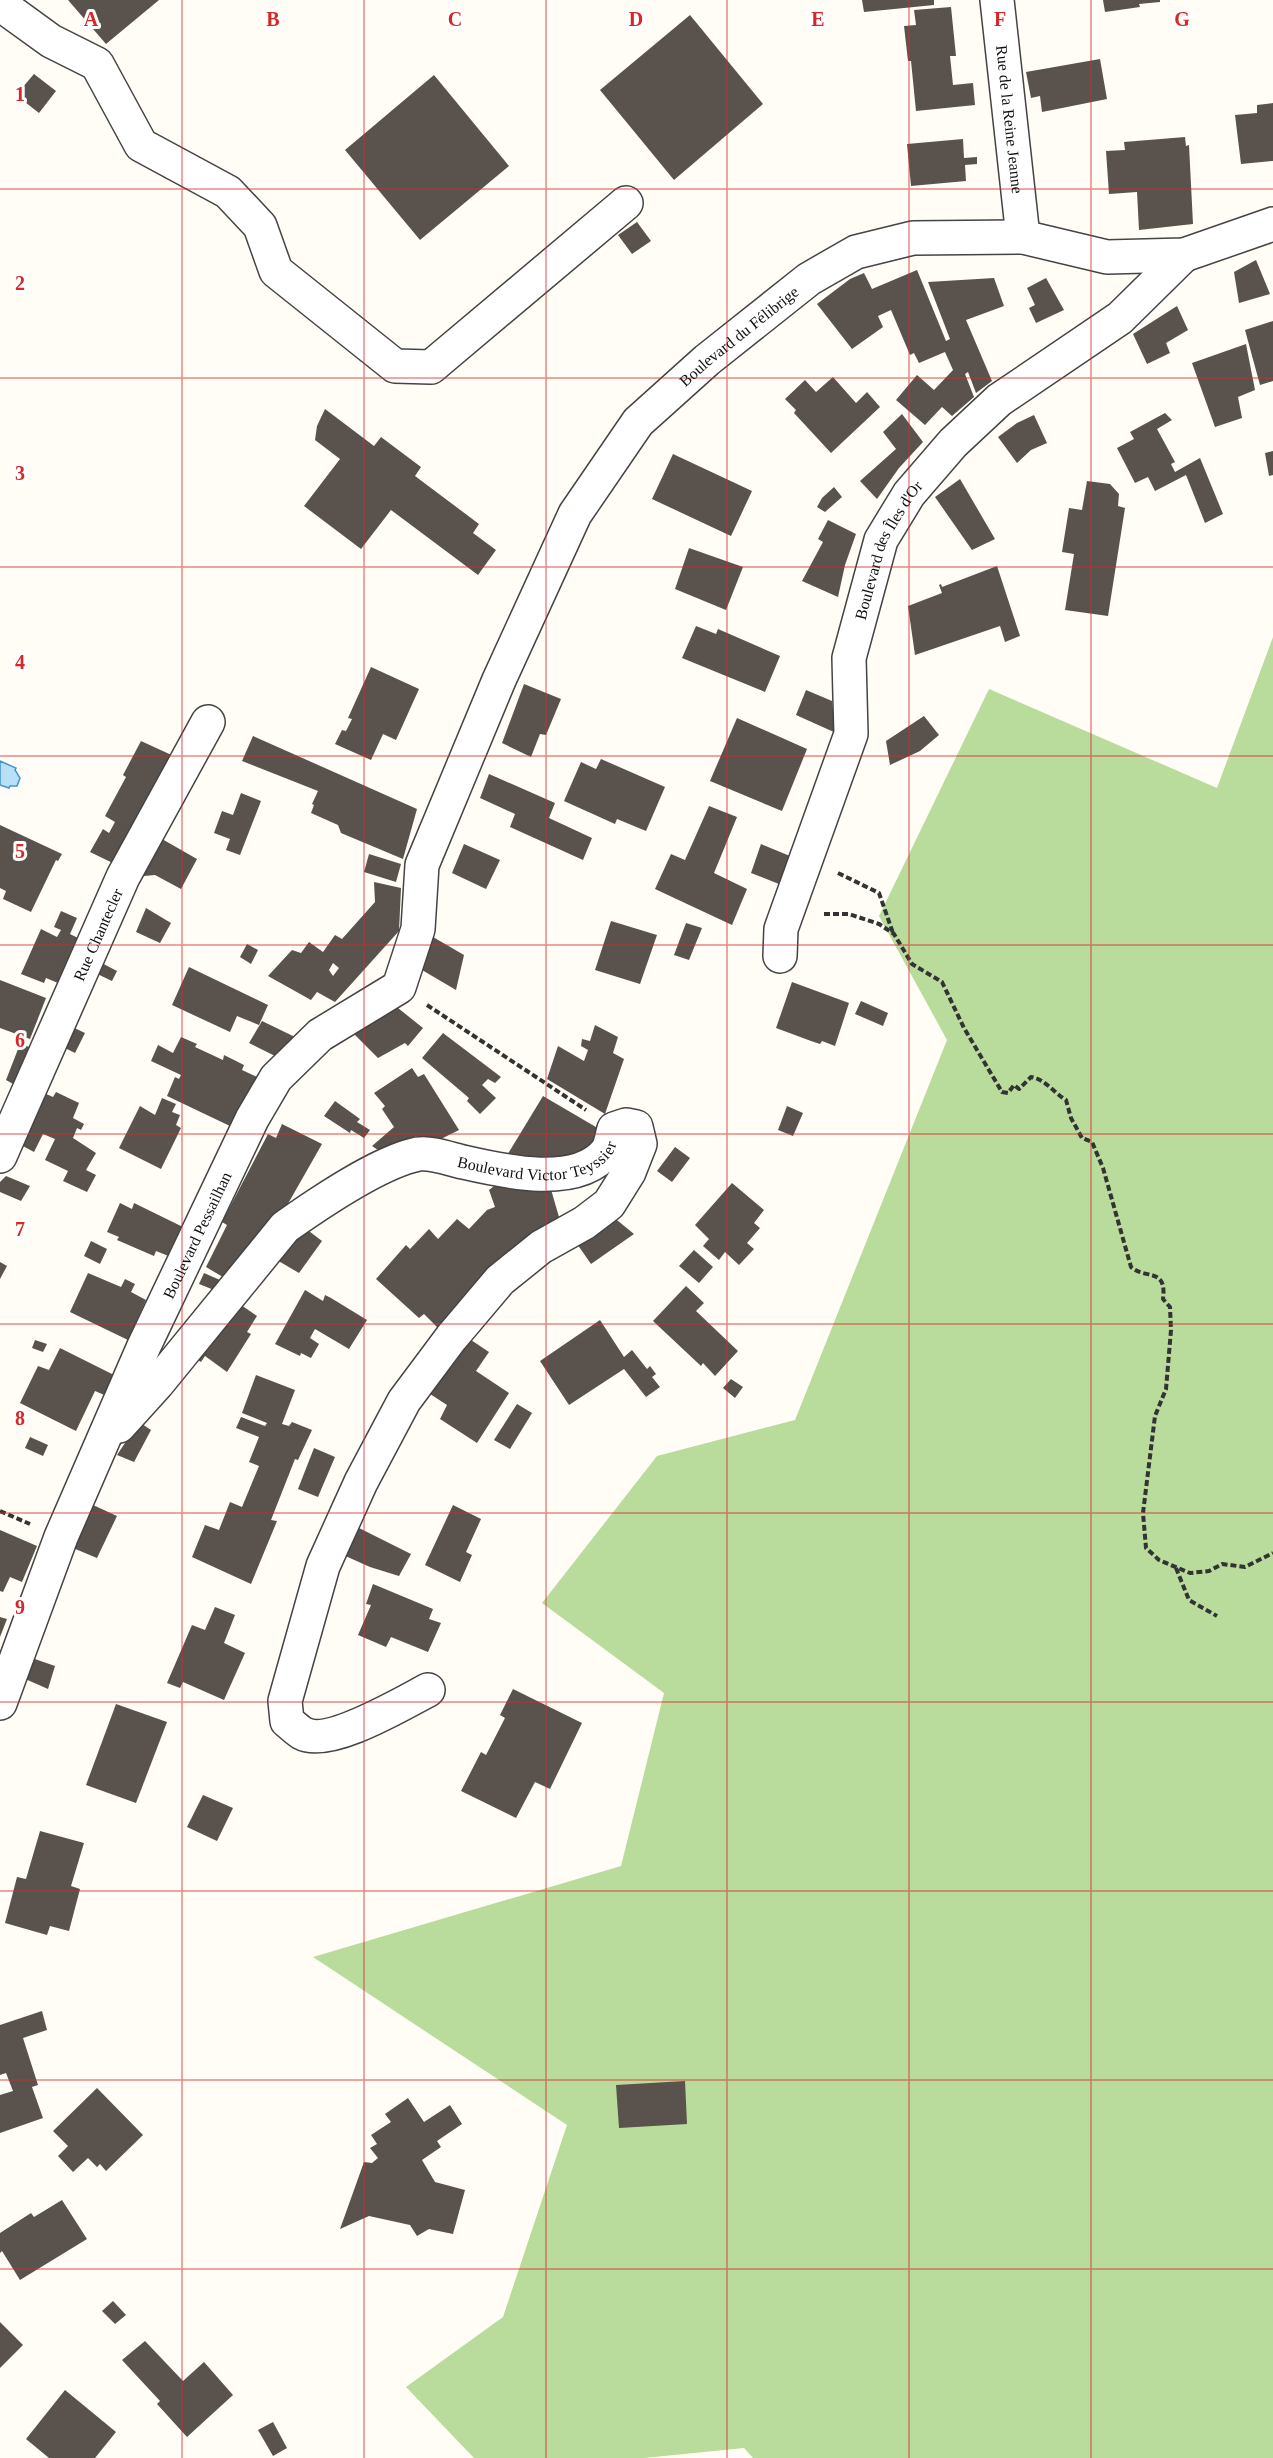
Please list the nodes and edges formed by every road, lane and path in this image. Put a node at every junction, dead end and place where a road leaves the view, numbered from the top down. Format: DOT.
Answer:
graph roads {
  1 [pos="997,0"];
  2 [pos="0,4"];
  3 [pos="626,203"];
  4 [pos="1273,224"];
  5 [pos="1023,237"];
  6 [pos="1184,255"];
  7 [pos="208,722"];
  8 [pos="819,827"];
  9 [pos="786,914"];
  10 [pos="894,934"];
  11 [pos="780,956"];
  12 [pos="399,987"];
  13 [pos="614,1129"];
  14 [pos="0,1156"];
  15 [pos="102,1444"];
  16 [pos="1273,1553"];
  17 [pos="1176,1567"];
  18 [pos="1216,1616"];
  19 [pos="428,1690"];
  20 [pos="0,1703"];
  1 -- 5 [label="street, Rue de la Reine Jeanne"];
  2 -- 3 [label="street"];
  4 -- 6 [label="street, Boulevard du Félibrige"];
  5 -- 6 [label="street, Boulevard du Félibrige"];
  5 -- 12 [label="street, Boulevard du Félibrige"];
  6 -- 8 [label="street, Boulevard des Îles d'Or"];
  7 -- 14 [label="street, Rue Chantecler"];
  8 -- 9 [label="street, Boulevard des Îles d'Or"];
  8 -- 10 [label="path"];
  9 -- 10 [label="path"];
  9 -- 11 [label="street, Boulevard des Îles d'Or"];
  10 -- 17 [label="path"];
  12 -- 13 [label="path"];
  12 -- 15 [label="street, Boulevard Pessailhan"];
  13 -- 15 [label="street, Boulevard Victor Teyssier"];
  13 -- 19 [label="street, Boulevard Victor Teyssier"];
  15 -- 20 [label="street, Boulevard Pessailhan"];
  16 -- 17 [label="path"];
  17 -- 18 [label="path"];
}
